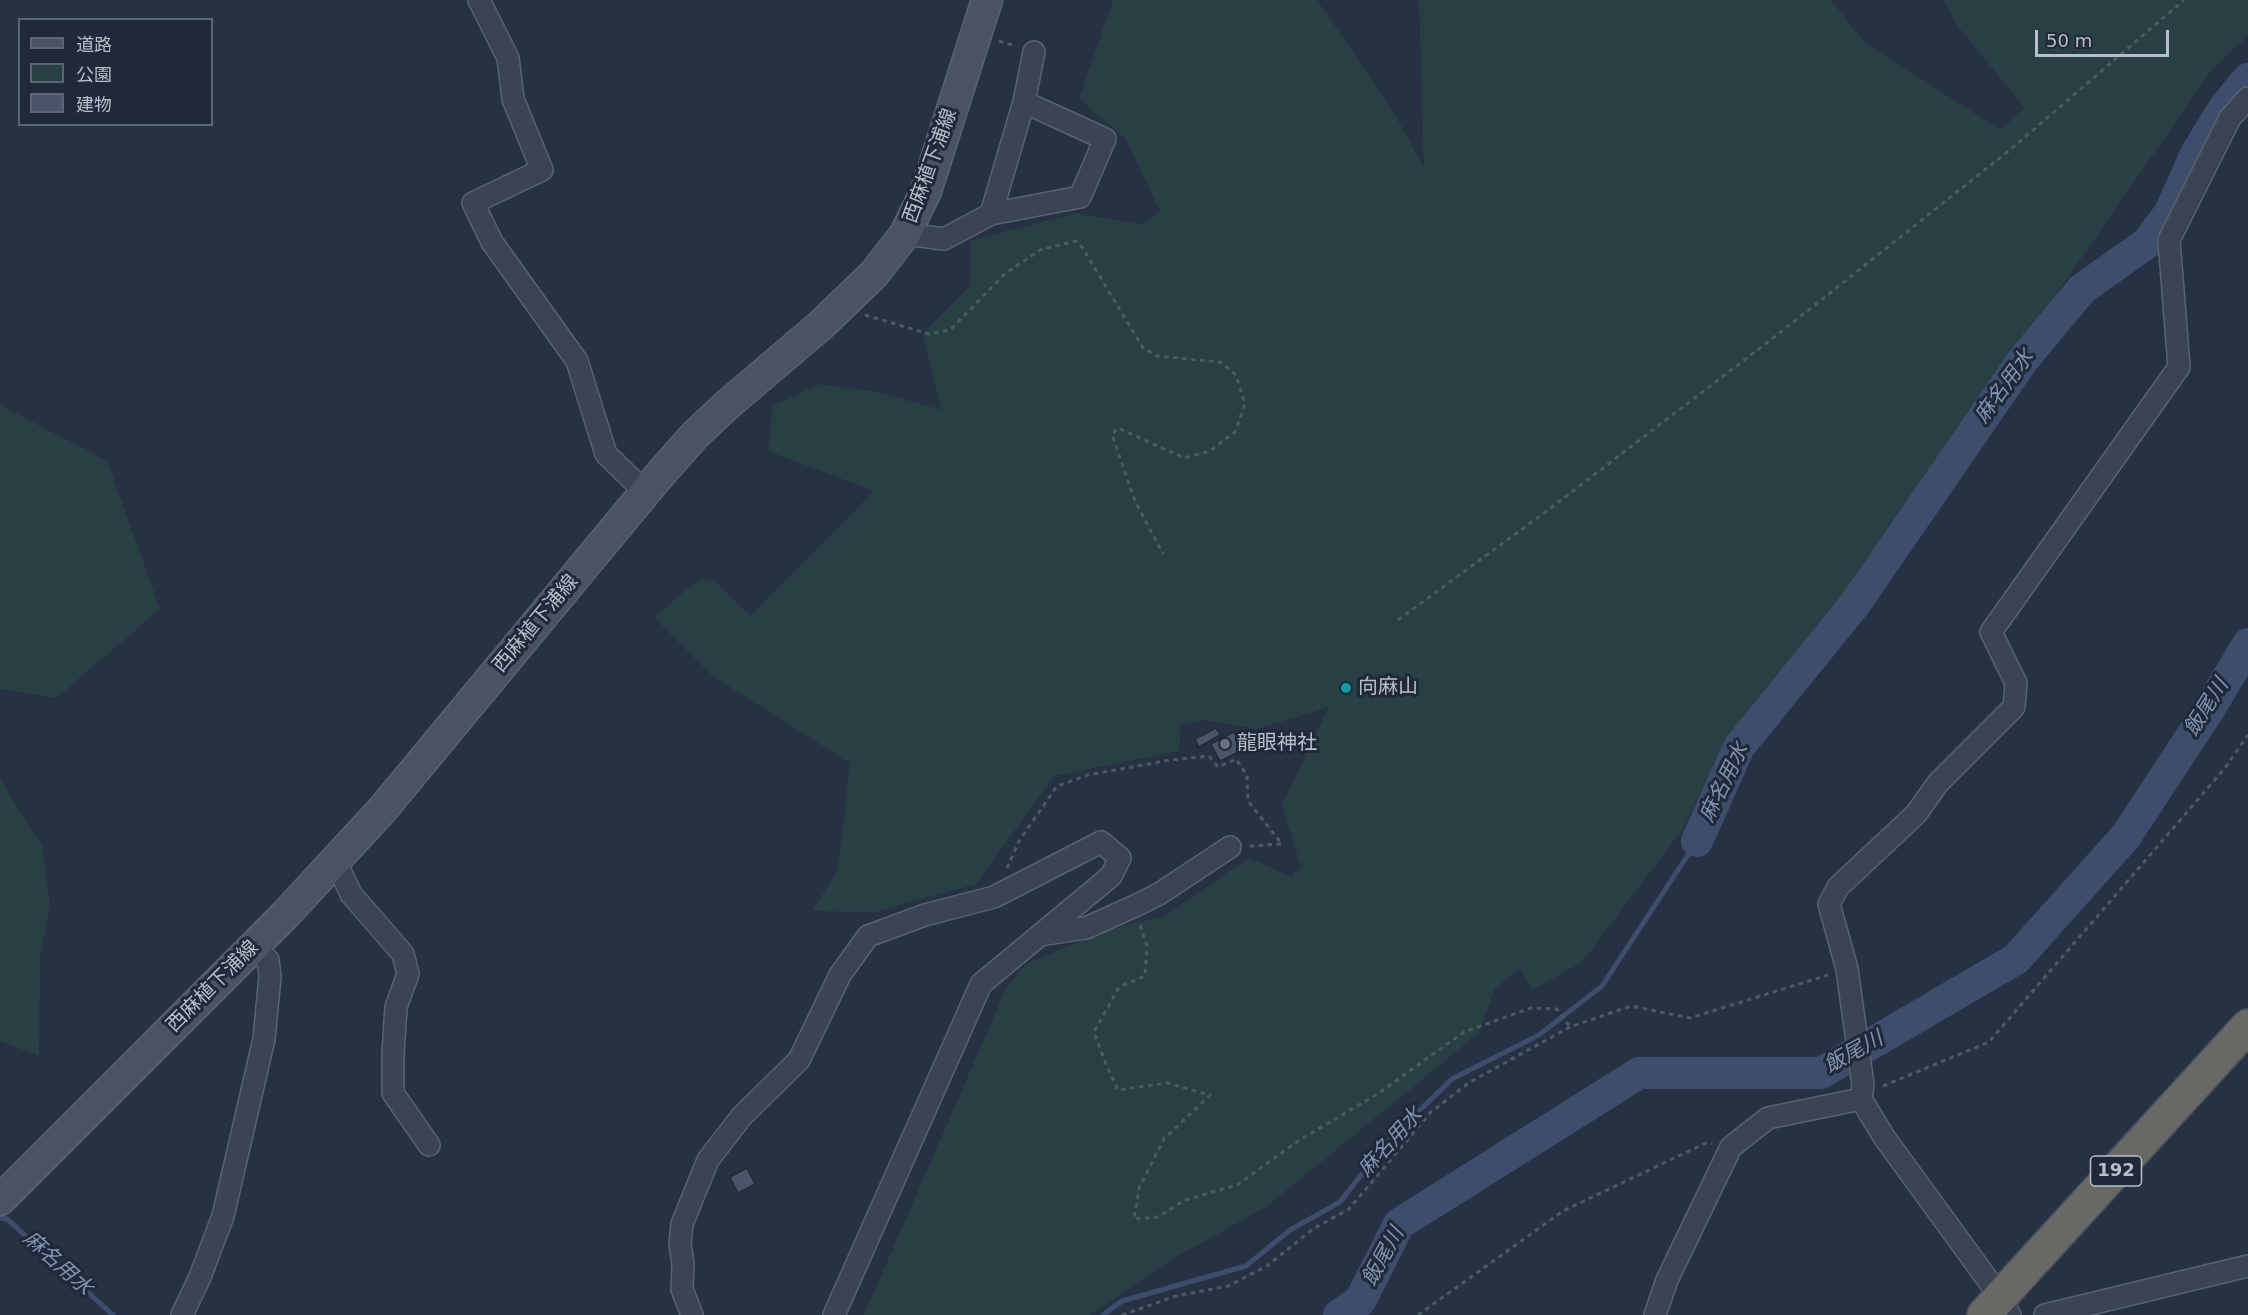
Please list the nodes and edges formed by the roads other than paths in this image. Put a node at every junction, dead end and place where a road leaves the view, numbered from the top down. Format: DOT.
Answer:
graph roads {
  1 [pos="479,0"];
  2 [pos="987,0"];
  3 [pos="1034,52"];
  4 [pos="2248,98"];
  5 [pos="1024,102"];
  6 [pos="991,214"];
  7 [pos="905,234"];
  8 [pos="645,492"];
  9 [pos="1230,847"];
  10 [pos="335,860"];
  11 [pos="1038,936"];
  12 [pos="252,948"];
  13 [pos="2248,1026"];
  14 [pos="1862,1092"];
  15 [pos="429,1145"];
  16 [pos="0,1200"];
  17 [pos="2248,1266"];
  18 [pos="1999,1309"];
  19 [pos="182,1315"];
  20 [pos="692,1315"];
  21 [pos="834,1315"];
  22 [pos="1655,1315"];
  23 [pos="2045,1315"];
  1 -- 8 [label="street"];
  2 -- 7 [label="main road, 西麻植下浦線"];
  3 -- 5 [label="street"];
  4 -- 14 [label="street"];
  5 -- 6 [label="street"];
  5 -- 6 [label="street"];
  6 -- 7 [label="street"];
  7 -- 8 [label="main road, 西麻植下浦線"];
  8 -- 10 [label="main road, 西麻植下浦線"];
  9 -- 11 [label="street"];
  10 -- 12 [label="main road, 西麻植下浦線"];
  10 -- 15 [label="street"];
  11 -- 20 [label="street"];
  11 -- 21 [label="street"];
  12 -- 16 [label="main road, 西麻植下浦線"];
  12 -- 19 [label="street"];
  13 -- 18 [label="highway, 192"];
  14 -- 18 [label="street"];
  14 -- 22 [label="street"];
  17 -- 23 [label="street"];
}
